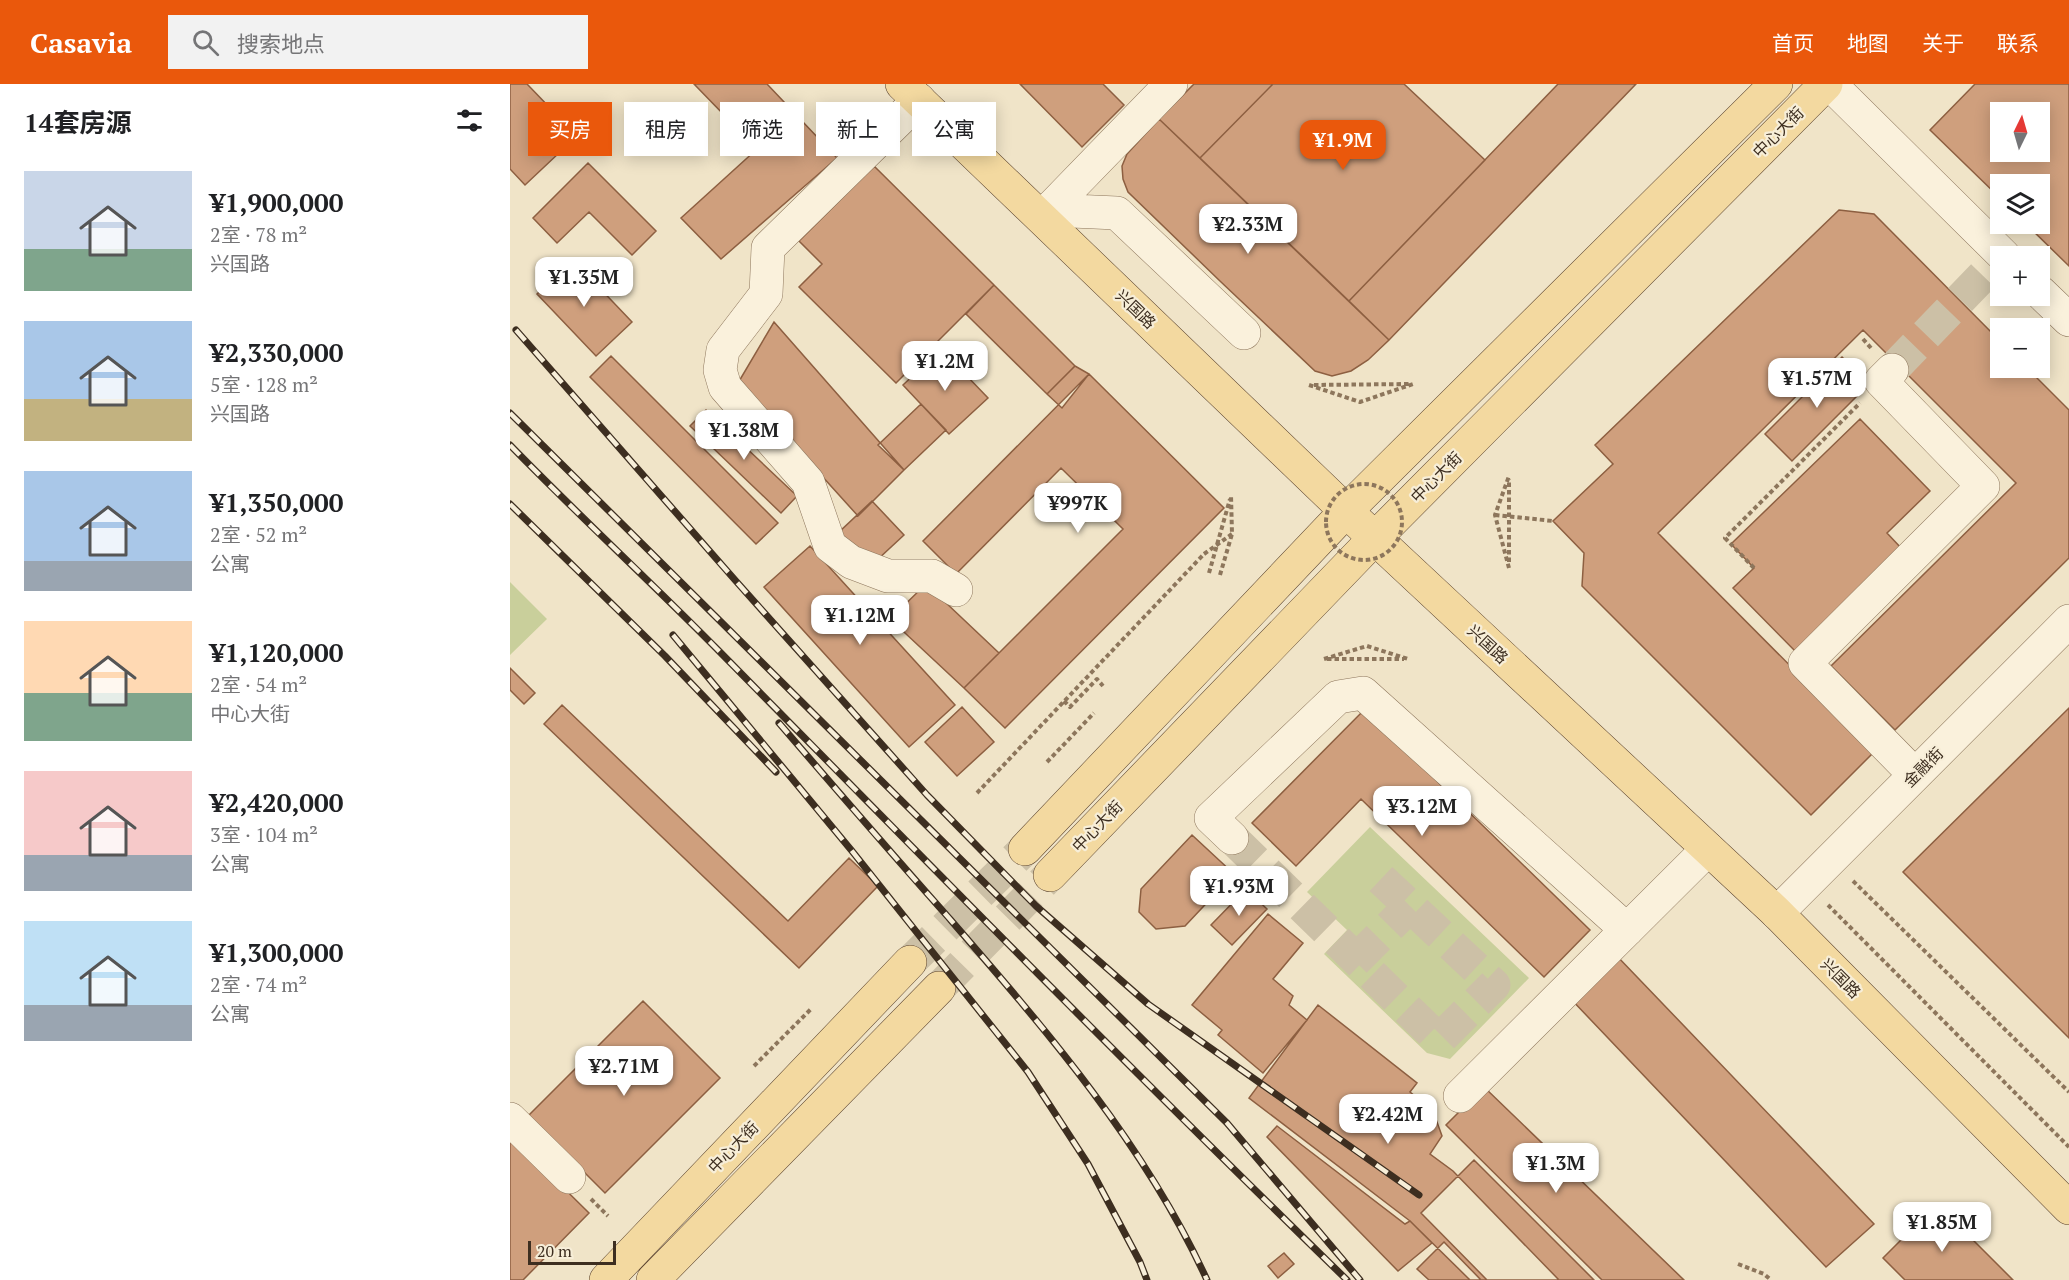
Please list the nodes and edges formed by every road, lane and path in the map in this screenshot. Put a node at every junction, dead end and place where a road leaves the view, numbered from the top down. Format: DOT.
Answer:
graph roads {
  1 [pos="1171,84"];
  2 [pos="1776,84"];
  3 [pos="1828,84"];
  4 [pos="912,90"];
  5 [pos="1045,214"];
  6 [pos="1994,246"];
  7 [pos="2050,302"];
  8 [pos="2069,320"];
  9 [pos="1244,333"];
  10 [pos="1886,376"];
  11 [pos="1360,402"];
  12 [pos="1346,512"];
  13 [pos="1495,515"];
  14 [pos="1553,521"];
  15 [pos="1232,534"];
  16 [pos="1388,536"];
  17 [pos="1754,567"];
  18 [pos="1209,573"];
  19 [pos="1220,575"];
  20 [pos="956,590"];
  21 [pos="2069,621"];
  22 [pos="1323,659"];
  23 [pos="1408,659"];
  24 [pos="1104,686"];
  25 [pos="1064,701"];
  26 [pos="1094,713"];
  27 [pos="1047,762"];
  28 [pos="1916,775"];
  29 [pos="976,793"];
  30 [pos="1232,838"];
  31 [pos="1025,849"];
  32 [pos="1708,849"];
  33 [pos="1831,859"];
  34 [pos="1050,875"];
  35 [pos="1807,884"];
  36 [pos="1777,913"];
  37 [pos="1627,930"];
  38 [pos="910,962"];
  39 [pos="939,988"];
  40 [pos="811,1009"];
  41 [pos="754,1066"];
  42 [pos="2069,1092"];
  43 [pos="1460,1096"];
  44 [pos="510,1119"];
  45 [pos="2069,1147"];
  46 [pos="569,1177"];
  47 [pos="2069,1208"];
  48 [pos="1738,1264"];
  49 [pos="606,1280"];
  50 [pos="653,1280"];
  51 [pos="1771,1280"];
  1 -- 5 [label="street"];
  2 -- 12 [label="main road"];
  3 -- 6 [label="street"];
  3 -- 16 [label="main road, 中心大街"];
  4 -- 5 [label="main road, 兴国路"];
  4 -- 20 [label="street"];
  5 -- 9 [label="street"];
  5 -- 12 [label="main road, 兴国路"];
  7 -- 8 [label="street"];
  10 -- 17 [label="path"];
  10 -- 28 [label="street"];
  11 -- 11 [label="path"];
  12 -- 16 [label="main road, 兴国路"];
  12 -- 31 [label="main road"];
  13 -- 13 [label="path"];
  13 -- 14 [label="path, bridge"];
  15 -- 18 [label="path"];
  15 -- 19 [label="path"];
  15 -- 25 [label="path, bridge"];
  16 -- 16 [label="path, bridge"];
  16 -- 32 [label="main road, 兴国路"];
  16 -- 34 [label="main road, 中心大街"];
  21 -- 28 [label="street, 金融街"];
  22 -- 23 [label="path"];
  24 -- 25 [label="path"];
  25 -- 29 [label="path"];
  26 -- 27 [label="path"];
  28 -- 33 [label="street, 金融街"];
  30 -- 37 [label="street"];
  32 -- 36 [label="main road, 兴国路"];
  32 -- 37 [label="street"];
  33 -- 35 [label="street, 金融街"];
  33 -- 42 [label="path"];
  35 -- 36 [label="street, 金融街"];
  35 -- 45 [label="path"];
  36 -- 47 [label="main road, 兴国路"];
  37 -- 43 [label="street"];
  38 -- 49 [label="main road, 中心大街"];
  39 -- 50 [label="main road"];
  40 -- 41 [label="path"];
  44 -- 46 [label="street"];
  48 -- 51 [label="path"];
}
